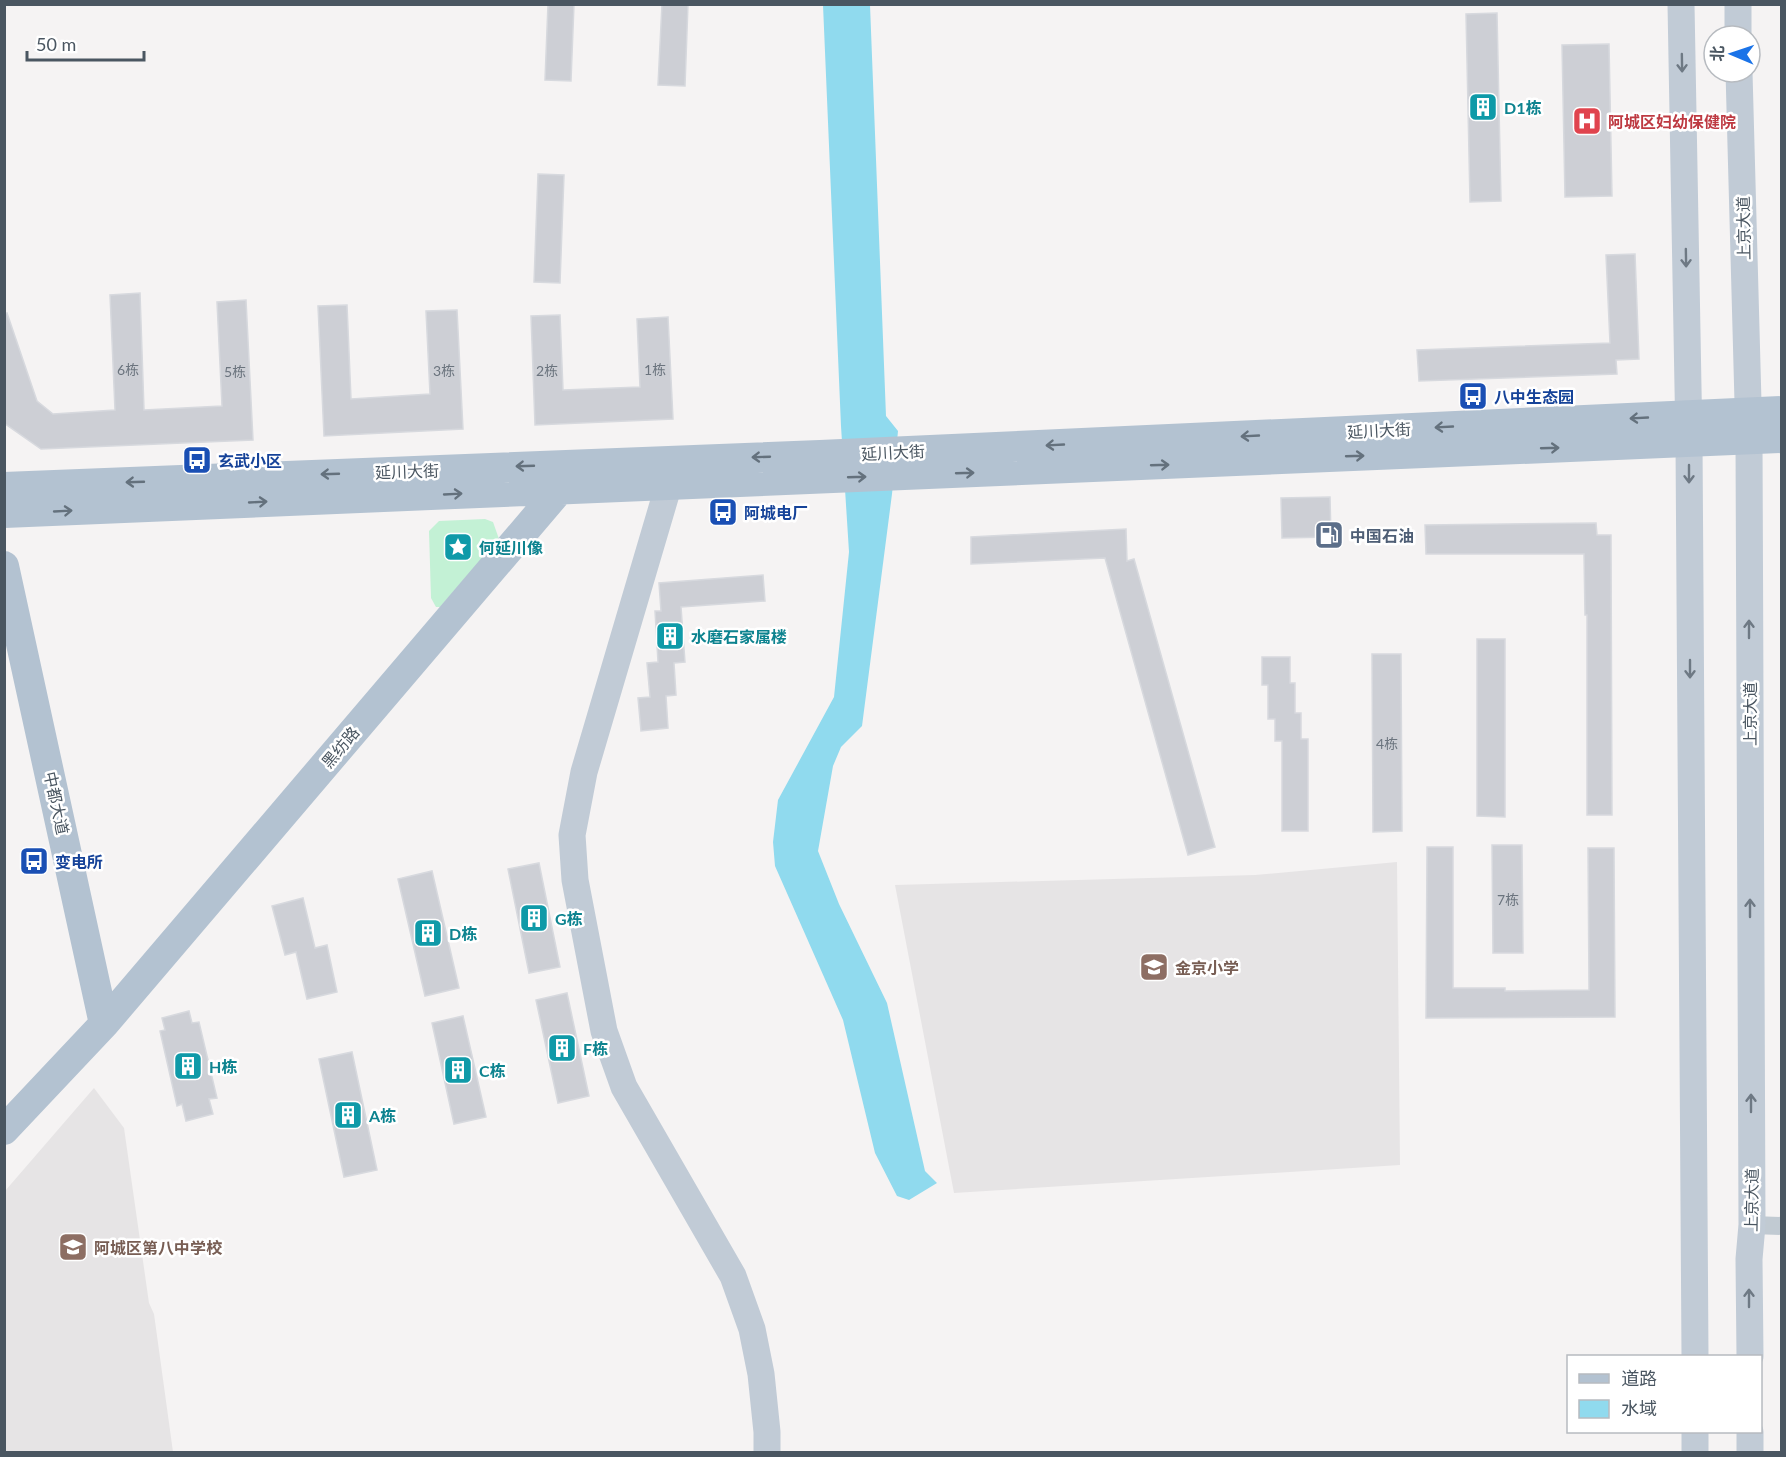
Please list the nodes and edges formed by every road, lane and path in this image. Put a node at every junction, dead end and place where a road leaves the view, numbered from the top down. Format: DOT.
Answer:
graph roads {
  1 [pos="1681,4"];
  2 [pos="1738,4"];
  3 [pos="1738,24"];
  4 [pos="1739,84"];
  5 [pos="1782,411"];
  6 [pos="1748,426"];
  7 [pos="1689,429"];
  8 [pos="1782,438"];
  9 [pos="672,472"];
  10 [pos="560,477"];
  11 [pos="4,488"];
  12 [pos="4,513"];
  13 [pos="4,566"];
  14 [pos="4,641"];
  15 [pos="98,1030"];
  16 [pos="4,1130"];
  17 [pos="1752,1225"];
  18 [pos="1782,1226"];
  19 [pos="1695,1355"];
  20 [pos="1750,1355"];
  21 [pos="1695,1433"];
  22 [pos="1750,1433"];
  23 [pos="767,1452"];
  24 [pos="1695,1452"];
  25 [pos="1750,1452"];
  1 -- 7 [label="main road, one-way"];
  2 -- 3 [label="main road"];
  4 -- 6 [label="main road, 上京大道"];
  5 -- 6 [label="main road, 延川大街"];
  6 -- 7 [label="main road, 延川大街"];
  6 -- 8 [label="main road, 延川大街"];
  17 -- 6 [label="main road, 上京大道, one-way"];
  7 -- 9 [label="main road, 延川大街"];
  7 -- 19 [label="main road, one-way"];
  9 -- 10 [label="main road, 延川大街"];
  9 -- 23 [label="main road"];
  10 -- 11 [label="main road, 延川大街, one-way"];
  12 -- 10 [label="main road, 延川大街, one-way"];
  10 -- 15 [label="main road, 黑纺路"];
  13 -- 15 [label="main road, 中都大道"];
  14 -- 15 [label="main road, 中都大道"];
  15 -- 16 [label="main road"];
  17 -- 18 [label="street"];
  20 -- 17 [label="main road, 上京大道, one-way"];
  21 -- 24 [label="main road"];
  22 -- 25 [label="main road"];
}
